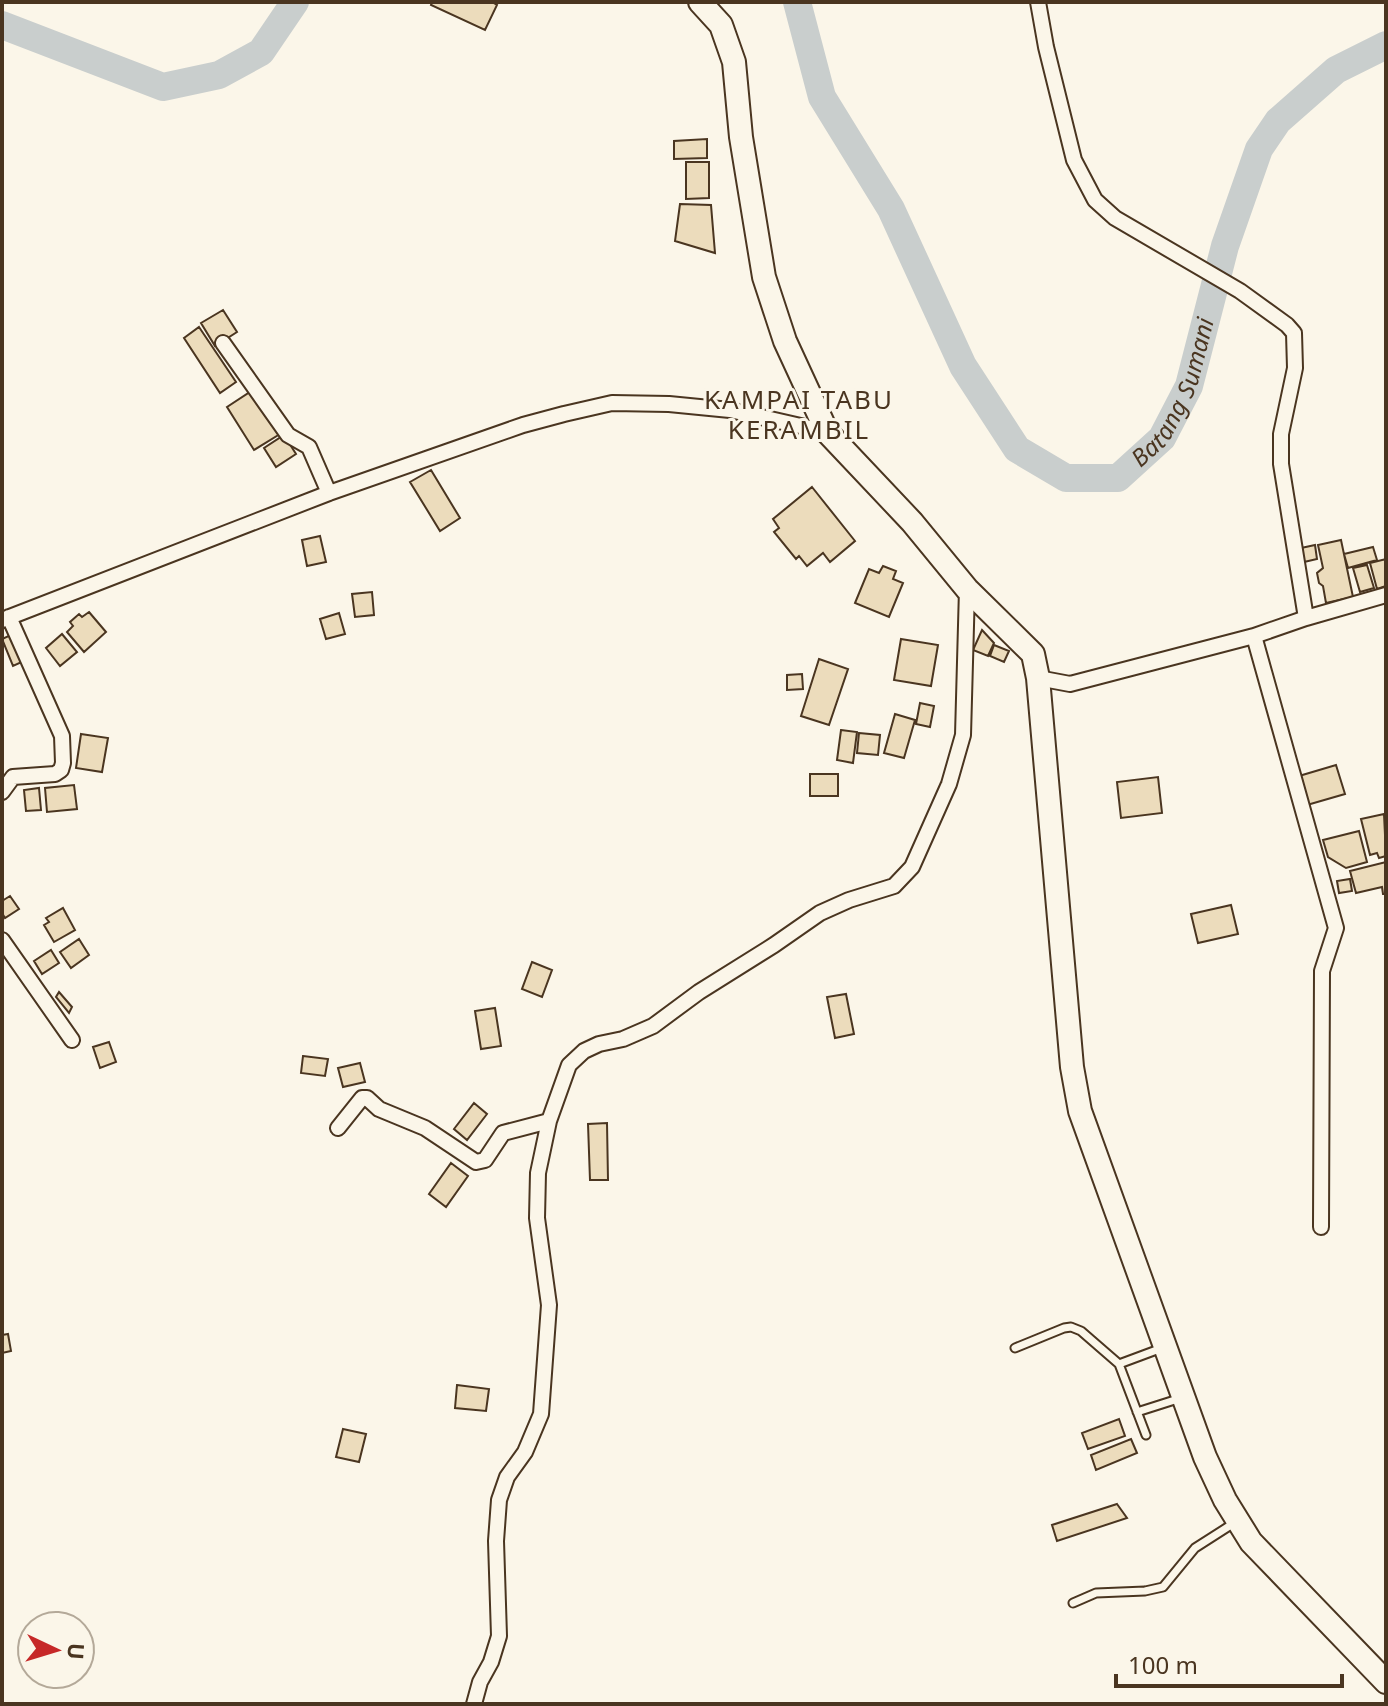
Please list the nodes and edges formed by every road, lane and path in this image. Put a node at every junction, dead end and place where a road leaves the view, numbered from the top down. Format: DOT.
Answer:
graph roads {
  1 [pos="700,2"];
  2 [pos="1038,2"];
  3 [pos="223,343"];
  4 [pos="827,432"];
  5 [pos="329,493"];
  6 [pos="967,589"];
  7 [pos="1386,595"];
  8 [pos="6,618"];
  9 [pos="1306,618"];
  10 [pos="1254,636"];
  11 [pos="1038,678"];
  12 [pos="2,792"];
  13 [pos="2,940"];
  14 [pos="72,1040"];
  15 [pos="549,1121"];
  16 [pos="338,1128"];
  17 [pos="1321,1227"];
  18 [pos="1164,1347"];
  19 [pos="1015,1348"];
  20 [pos="1119,1364"];
  21 [pos="1183,1397"];
  22 [pos="1137,1412"];
  23 [pos="1146,1435"];
  24 [pos="1237,1521"];
  25 [pos="1073,1603"];
  26 [pos="1386,1682"];
  27 [pos="474,1704"];
  1 -- 4 [label="highway"];
  2 -- 9 [label="street"];
  3 -- 5 [label="street"];
  4 -- 5 [label="street"];
  4 -- 6 [label="highway"];
  5 -- 8 [label="street"];
  6 -- 11 [label="highway"];
  6 -- 15 [label="street"];
  7 -- 9 [label="street"];
  8 -- 12 [label="street"];
  9 -- 10 [label="street"];
  10 -- 11 [label="street"];
  10 -- 17 [label="street"];
  11 -- 18 [label="highway"];
  13 -- 14 [label="street"];
  15 -- 16 [label="street"];
  15 -- 27 [label="street"];
  18 -- 20 [label="lane"];
  18 -- 21 [label="highway"];
  19 -- 20 [label="lane"];
  20 -- 22 [label="lane"];
  21 -- 22 [label="lane"];
  21 -- 24 [label="highway"];
  22 -- 23 [label="lane"];
  24 -- 25 [label="lane"];
  24 -- 26 [label="highway"];
}
